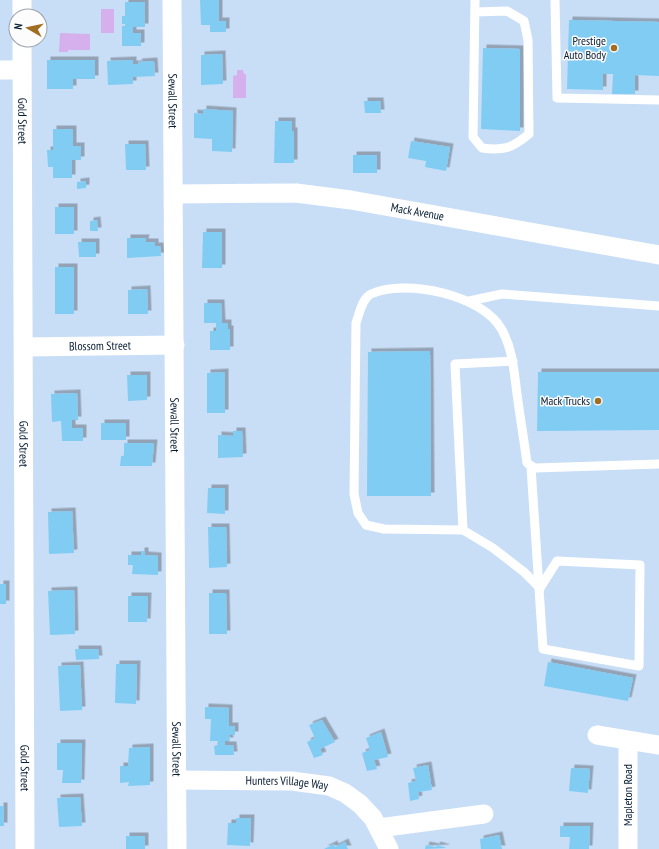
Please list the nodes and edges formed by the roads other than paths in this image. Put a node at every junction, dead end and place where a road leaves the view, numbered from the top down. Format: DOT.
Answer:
graph roads {
  1 [pos="172,0"];
  2 [pos="475,0"];
  3 [pos="555,0"];
  4 [pos="475,12"];
  5 [pos="22,48"];
  6 [pos="0,70"];
  7 [pos="22,70"];
  8 [pos="659,100"];
  9 [pos="174,194"];
  10 [pos="659,255"];
  11 [pos="470,301"];
  12 [pos="659,306"];
  13 [pos="175,345"];
  14 [pos="24,347"];
  15 [pos="513,361"];
  16 [pos="659,464"];
  17 [pos="530,467"];
  18 [pos="463,530"];
  19 [pos="540,588"];
  20 [pos="597,735"];
  21 [pos="628,741"];
  22 [pos="659,745"];
  23 [pos="178,780"];
  24 [pos="484,814"];
  25 [pos="379,828"];
  26 [pos="25,849"];
  27 [pos="177,849"];
  28 [pos="389,849"];
  29 [pos="628,849"];
  1 -- 9 [label="street, Sewall Street"];
  2 -- 4 [label="lane"];
  3 -- 8 [label="lane"];
  4 -- 4 [label="lane"];
  5 -- 7 [label="street, Gold Street"];
  6 -- 7 [label="street"];
  7 -- 14 [label="street, Gold Street"];
  9 -- 10 [label="street, Mack Avenue"];
  9 -- 13 [label="street, Sewall Street"];
  11 -- 12 [label="lane"];
  11 -- 15 [label="lane"];
  11 -- 18 [label="lane"];
  13 -- 14 [label="street, Blossom Street"];
  13 -- 23 [label="street, Sewall Street"];
  14 -- 26 [label="street, Gold Street"];
  15 -- 17 [label="lane"];
  15 -- 18 [label="lane"];
  16 -- 17 [label="lane"];
  17 -- 19 [label="lane"];
  18 -- 19 [label="lane"];
  19 -- 19 [label="lane"];
  20 -- 21 [label="street"];
  21 -- 22 [label="street"];
  21 -- 29 [label="street, Mapleton Road"];
  23 -- 25 [label="street, Hunters Village Way"];
  23 -- 27 [label="street, Sewall Street"];
  24 -- 25 [label="street"];
  25 -- 28 [label="street, Hunters Village Way"];
}
